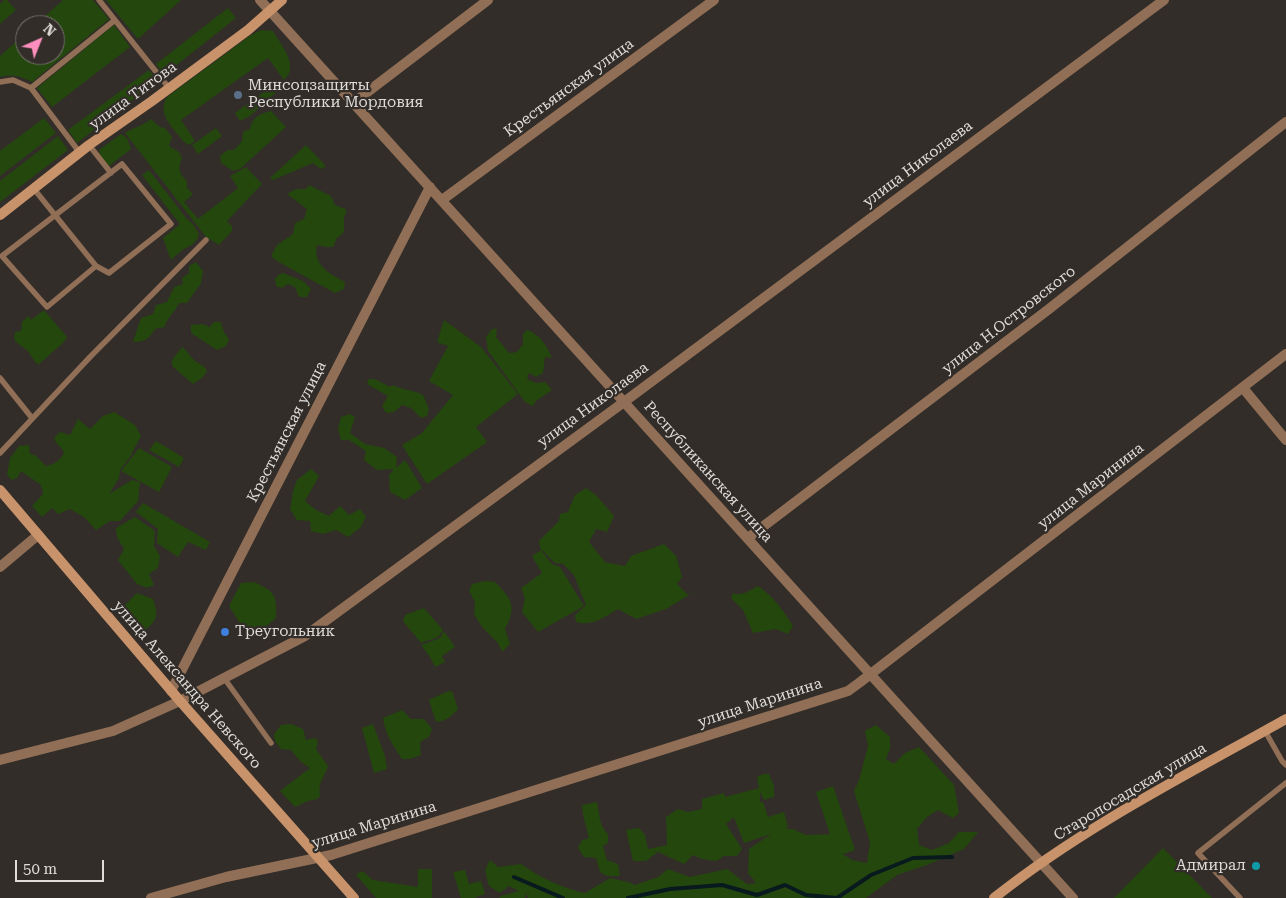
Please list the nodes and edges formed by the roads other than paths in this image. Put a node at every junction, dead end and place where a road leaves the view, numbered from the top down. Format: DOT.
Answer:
graph roads {
  1 [pos="99,0"];
  2 [pos="260,0"];
  3 [pos="282,0"];
  4 [pos="488,0"];
  5 [pos="714,0"];
  6 [pos="1164,0"];
  7 [pos="270,10"];
  8 [pos="115,20"];
  9 [pos="0,82"];
  10 [pos="31,88"];
  11 [pos="170,88"];
  12 [pos="353,102"];
  13 [pos="1286,122"];
  14 [pos="89,145"];
  15 [pos="80,153"];
  16 [pos="111,173"];
  17 [pos="430,187"];
  18 [pos="34,189"];
  19 [pos="442,200"];
  20 [pos="0,215"];
  21 [pos="55,215"];
  22 [pos="206,240"];
  23 [pos="1,255"];
  24 [pos="96,266"];
  25 [pos="1286,354"];
  26 [pos="0,378"];
  27 [pos="1242,388"];
  28 [pos="624,402"];
  29 [pos="32,418"];
  30 [pos="1286,440"];
  31 [pos="0,453"];
  32 [pos="0,490"];
  33 [pos="38,535"];
  34 [pos="748,538"];
  35 [pos="0,567"];
  36 [pos="871,674"];
  37 [pos="224,678"];
  38 [pos="171,691"];
  39 [pos="180,701"];
  40 [pos="1286,719"];
  41 [pos="1264,731"];
  42 [pos="271,743"];
  43 [pos="0,760"];
  44 [pos="1286,765"];
  45 [pos="1286,783"];
  46 [pos="320,858"];
  47 [pos="1041,862"];
  48 [pos="151,898"];
  49 [pos="354,898"];
  50 [pos="994,898"];
  51 [pos="1073,898"];
  52 [pos="1240,898"];
  1 -- 8 [label="lane"];
  2 -- 7 [label="street, Республиканская улица"];
  3 -- 7 [label="main road, улица Титова"];
  4 -- 12 [label="street"];
  5 -- 19 [label="street, Крестьянская улица"];
  6 -- 28 [label="street, улица Николаева"];
  7 -- 11 [label="main road, улица Титова"];
  7 -- 12 [label="street, Республиканская улица"];
  8 -- 10 [label="lane"];
  8 -- 11 [label="lane"];
  9 -- 10 [label="lane"];
  10 -- 15 [label="lane"];
  11 -- 14 [label="main road, улица Титова"];
  12 -- 17 [label="street, Республиканская улица"];
  13 -- 34 [label="street, улица Н.Островского"];
  14 -- 15 [label="main road, улица Титова"];
  14 -- 16 [label="lane"];
  15 -- 18 [label="main road, улица Титова"];
  16 -- 21 [label="lane"];
  16 -- 24 [label="lane"];
  17 -- 19 [label="street, Республиканская улица"];
  17 -- 38 [label="street, Крестьянская улица"];
  18 -- 20 [label="main road, улица Титова"];
  18 -- 21 [label="lane"];
  19 -- 28 [label="street, Республиканская улица"];
  21 -- 23 [label="lane"];
  21 -- 24 [label="lane"];
  22 -- 29 [label="lane"];
  23 -- 24 [label="lane"];
  25 -- 27 [label="street, улица Маринина"];
  26 -- 29 [label="lane"];
  27 -- 30 [label="street"];
  27 -- 36 [label="street, улица Маринина"];
  28 -- 34 [label="street, Республиканская улица"];
  28 -- 37 [label="street, улица Николаева"];
  29 -- 31 [label="lane"];
  32 -- 33 [label="main road, улица Александра Невского"];
  33 -- 35 [label="street"];
  33 -- 38 [label="main road, улица Александра Невского"];
  34 -- 36 [label="street, Республиканская улица"];
  36 -- 46 [label="street, улица Маринина"];
  36 -- 47 [label="street, Республиканская улица"];
  37 -- 39 [label="street, улица Николаева"];
  37 -- 42 [label="lane"];
  38 -- 39 [label="main road, улица Александра Невского"];
  39 -- 43 [label="street, улица Николаева"];
  39 -- 46 [label="main road, улица Александра Невского"];
  40 -- 41 [label="main road, Старопосадская улица"];
  41 -- 44 [label="lane"];
  41 -- 47 [label="main road, Старопосадская улица"];
  45 -- 52 [label="lane"];
  46 -- 48 [label="street, улица Маринина"];
  46 -- 49 [label="main road, улица Александра Невского"];
  47 -- 50 [label="main road, Старопосадская улица"];
  47 -- 51 [label="street, Республиканская улица"];
}
